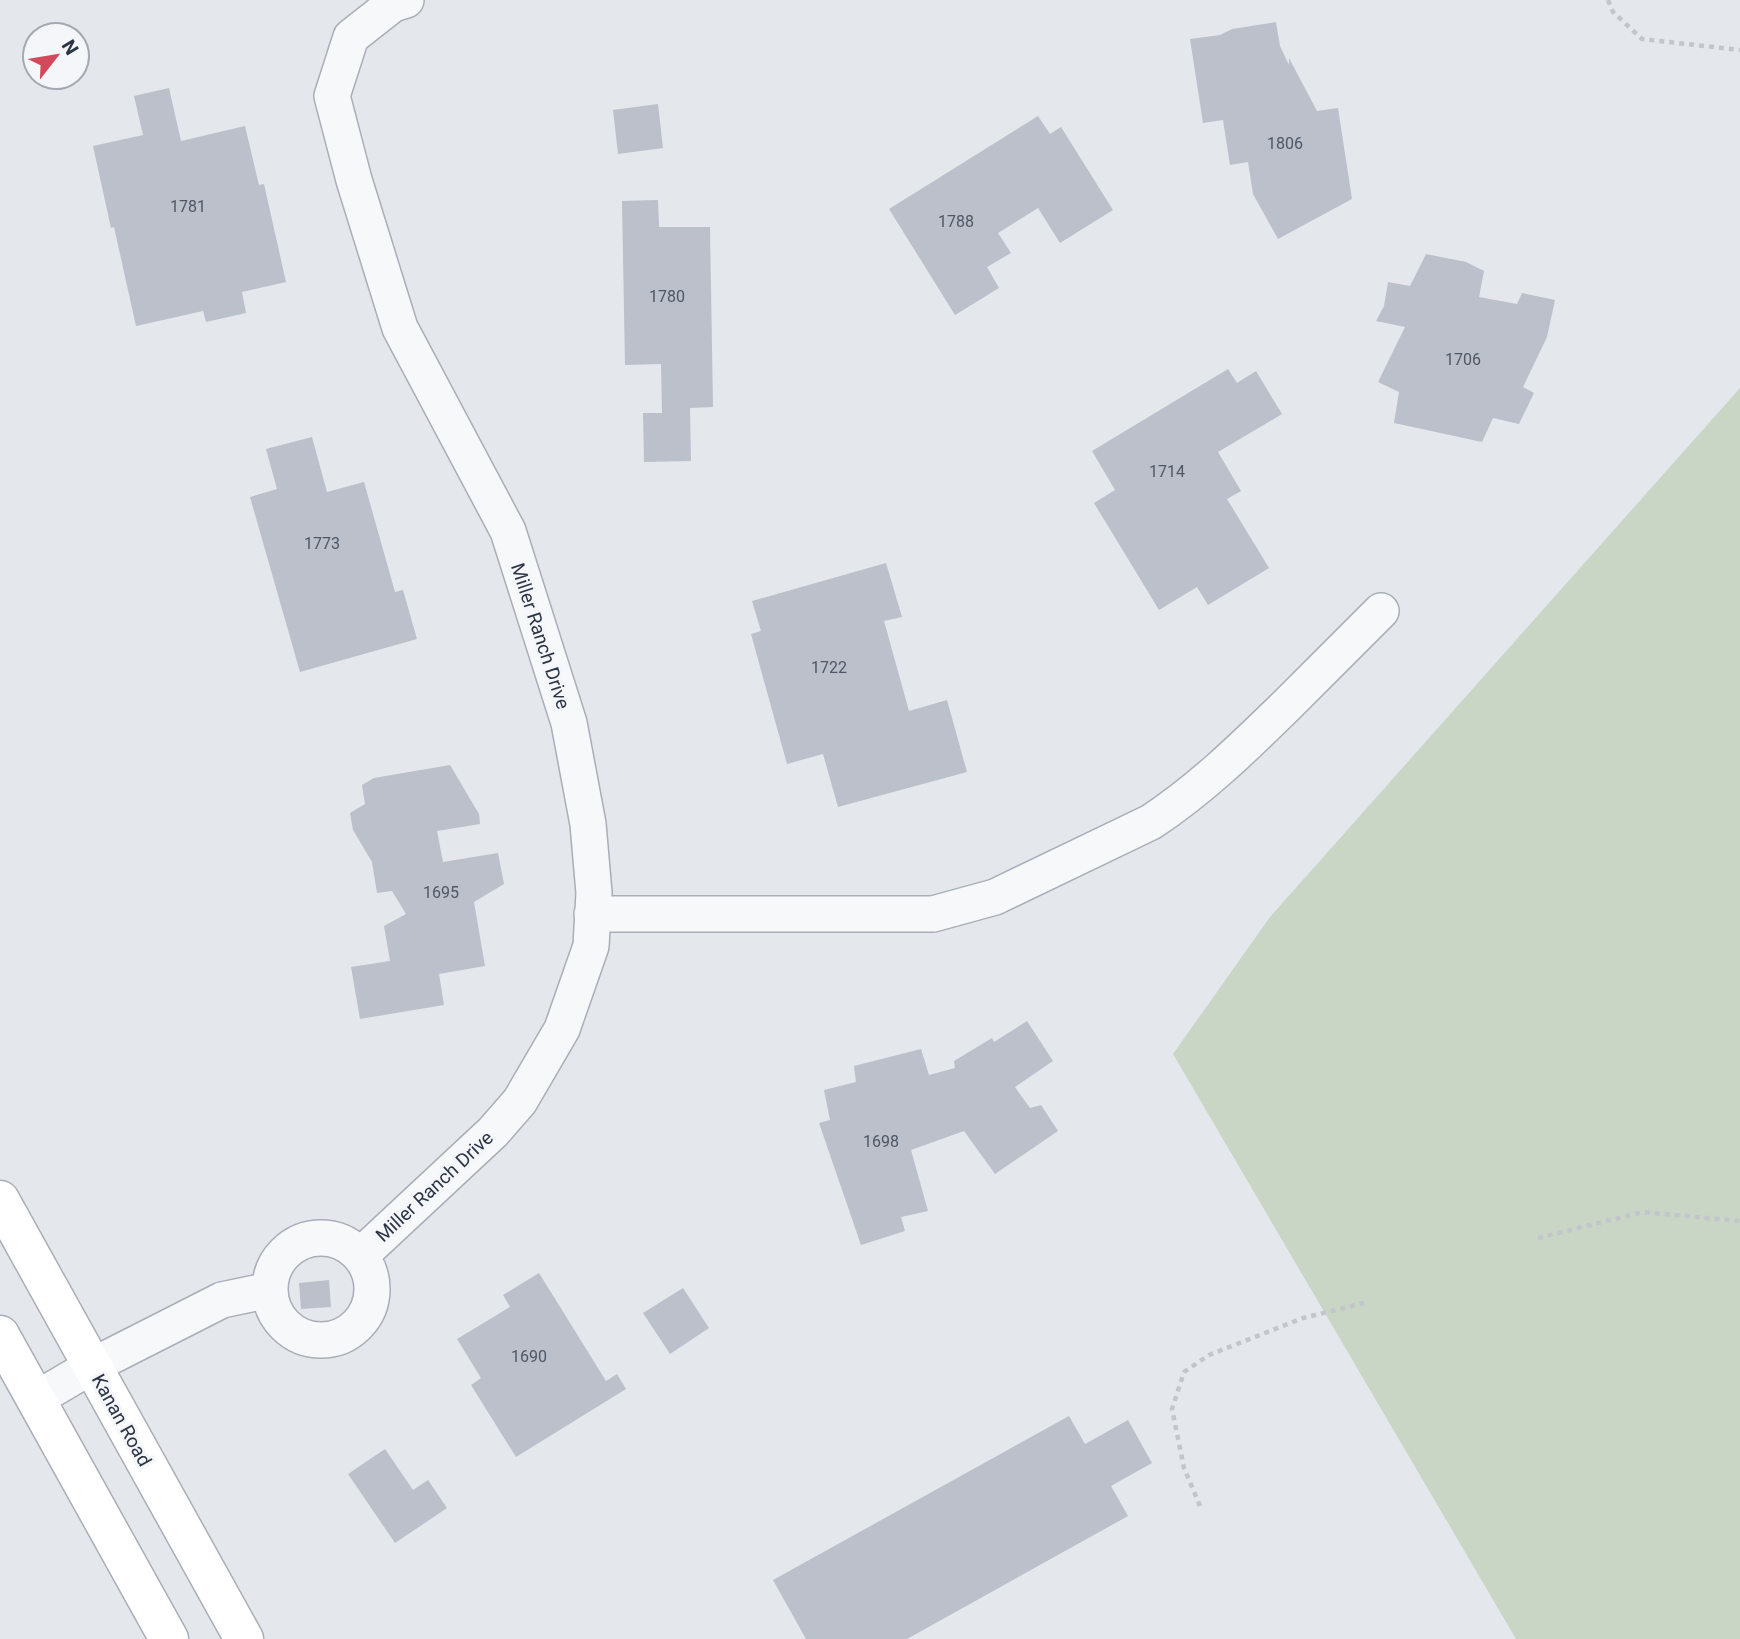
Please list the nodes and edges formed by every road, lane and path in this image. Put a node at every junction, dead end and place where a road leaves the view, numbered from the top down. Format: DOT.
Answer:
graph roads {
  1 [pos="406,0"];
  2 [pos="1608,0"];
  3 [pos="1740,50"];
  4 [pos="1381,611"];
  5 [pos="592,914"];
  6 [pos="0,1200"];
  7 [pos="1740,1220"];
  8 [pos="1538,1238"];
  9 [pos="360,1255"];
  10 [pos="270,1290"];
  11 [pos="1364,1303"];
  12 [pos="0,1335"];
  13 [pos="92,1366"];
  14 [pos="36,1399"];
  15 [pos="1200,1506"];
  16 [pos="169,1639"];
  17 [pos="244,1639"];
  1 -- 5 [label="street, Miller Ranch Drive"];
  2 -- 3 [label="path"];
  4 -- 5 [label="street"];
  5 -- 9 [label="street, Miller Ranch Drive"];
  6 -- 13 [label="main road, Kanan Road"];
  7 -- 8 [label="path"];
  9 -- 10 [label="street, Miller Ranch Drive"];
  9 -- 10 [label="street, Miller Ranch Drive"];
  10 -- 13 [label="street"];
  11 -- 15 [label="path"];
  12 -- 14 [label="main road"];
  13 -- 14 [label="street"];
  13 -- 17 [label="main road, Kanan Road"];
  14 -- 16 [label="main road"];
}
